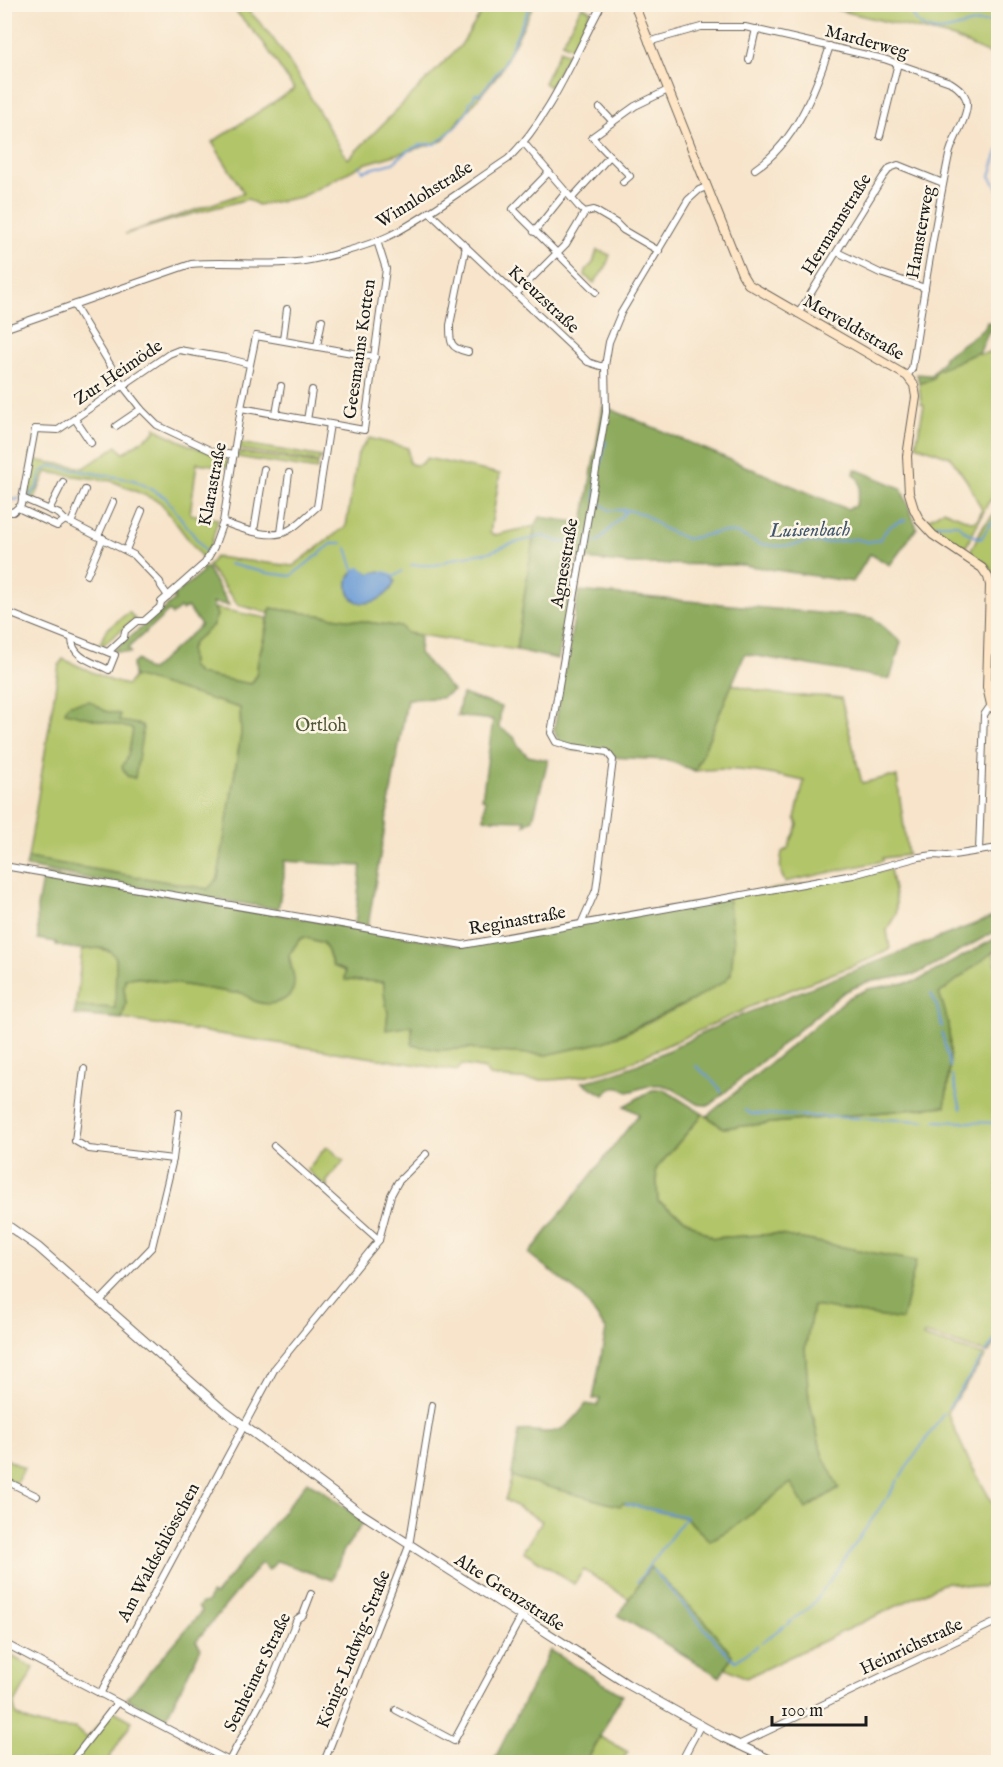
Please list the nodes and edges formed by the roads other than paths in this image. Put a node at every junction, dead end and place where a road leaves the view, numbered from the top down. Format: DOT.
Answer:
graph roads {
  1 [pos="602,4"];
  2 [pos="633,4"];
  3 [pos="756,29"];
  4 [pos="648,42"];
  5 [pos="830,46"];
  6 [pos="749,60"];
  7 [pos="898,63"];
  8 [pos="668,90"];
  9 [pos="964,94"];
  10 [pos="600,108"];
  11 [pos="613,122"];
  12 [pos="880,136"];
  13 [pos="524,143"];
  14 [pos="610,156"];
  15 [pos="755,169"];
  16 [pos="549,172"];
  17 [pos="623,182"];
  18 [pos="943,183"];
  19 [pos="706,187"];
  20 [pos="566,192"];
  21 [pos="572,198"];
  22 [pos="429,212"];
  23 [pos="585,212"];
  24 [pos="534,232"];
  25 [pos="377,240"];
  26 [pos="466,246"];
  27 [pos="659,251"];
  28 [pos="837,252"];
  29 [pos="556,254"];
  30 [pos="925,288"];
  31 [pos="596,292"];
  32 [pos="516,294"];
  33 [pos="74,305"];
  34 [pos="287,309"];
  35 [pos="798,314"];
  36 [pos="322,320"];
  37 [pos="4,328"];
  38 [pos="282,339"];
  39 [pos="317,346"];
  40 [pos="468,352"];
  41 [pos="375,357"];
  42 [pos="249,364"];
  43 [pos="606,366"];
  44 [pos="907,376"];
  45 [pos="123,386"];
  46 [pos="281,386"];
  47 [pos="312,390"];
  48 [pos="241,408"];
  49 [pos="141,409"];
  50 [pos="276,414"];
  51 [pos="75,419"];
  52 [pos="307,420"];
  53 [pos="330,424"];
  54 [pos="116,426"];
  55 [pos="91,443"];
  56 [pos="234,455"];
  57 [pos="264,469"];
  58 [pos="289,473"];
  59 [pos="63,482"];
  60 [pos="85,490"];
  61 [pos="22,498"];
  62 [pos="113,502"];
  63 [pos="18,508"];
  64 [pos="50,510"];
  65 [pos="4,511"];
  66 [pos="142,511"];
  67 [pos="68,521"];
  68 [pos="223,522"];
  69 [pos="254,531"];
  70 [pos="281,533"];
  71 [pos="101,537"];
  72 [pos="126,550"];
  73 [pos="87,575"];
  74 [pos="168,596"];
  75 [pos="4,611"];
  76 [pos="72,639"];
  77 [pos="108,652"];
  78 [pos="991,705"];
  79 [pos="999,714"];
  80 [pos="999,848"];
  81 [pos="979,851"];
  82 [pos="4,866"];
  83 [pos="581,924"];
  84 [pos="4,977"];
  85 [pos="4,1041"];
  86 [pos="84,1069"];
  87 [pos="179,1113"];
  88 [pos="274,1146"];
  89 [pos="426,1154"];
  90 [pos="173,1159"];
  91 [pos="4,1223"];
  92 [pos="379,1240"];
  93 [pos="99,1302"];
  94 [pos="432,1406"];
  95 [pos="243,1425"];
  96 [pos="4,1480"];
  97 [pos="37,1496"];
  98 [pos="410,1546"];
  99 [pos="311,1594"];
  100 [pos="521,1617"];
  101 [pos="999,1621"];
  102 [pos="4,1643"];
  103 [pos="100,1694"];
  104 [pos="117,1702"];
  105 [pos="396,1710"];
  106 [pos="700,1726"];
  107 [pos="738,1745"];
  108 [pos="71,1762"];
  109 [pos="230,1762"];
  110 [pos="324,1762"];
  111 [pos="681,1762"];
  112 [pos="775,1762"];
  1 -- 13 [label="street, Winnlohstraße"];
  2 -- 4 [label="main road, Merveldtstraße"];
  3 -- 4 [label="street, Marderweg"];
  3 -- 5 [label="street, Marderweg"];
  3 -- 6 [label="street"];
  4 -- 8 [label="main road, Merveldtstraße"];
  5 -- 7 [label="street, Marderweg"];
  5 -- 15 [label="street"];
  7 -- 9 [label="street, Marderweg"];
  7 -- 12 [label="street"];
  8 -- 11 [label="street"];
  8 -- 19 [label="main road, Merveldtstraße"];
  9 -- 18 [label="street, Hamsterweg"];
  10 -- 11 [label="street"];
  11 -- 14 [label="street"];
  13 -- 16 [label="street"];
  13 -- 22 [label="street, Winnlohstraße"];
  14 -- 17 [label="street"];
  14 -- 21 [label="street"];
  16 -- 20 [label="street"];
  16 -- 24 [label="street"];
  18 -- 28 [label="street, Hermannstraße"];
  18 -- 30 [label="street, Hamsterweg"];
  19 -- 27 [label="street, Agnesstraße"];
  19 -- 35 [label="main road, Merveldtstraße"];
  20 -- 21 [label="street"];
  20 -- 24 [label="street"];
  21 -- 23 [label="street"];
  22 -- 25 [label="street, Winnlohstraße"];
  22 -- 26 [label="street, Kreuzstraße"];
  23 -- 27 [label="street"];
  23 -- 29 [label="street"];
  24 -- 29 [label="street"];
  25 -- 33 [label="street, Winnlohstraße"];
  25 -- 41 [label="street, Geesmanns Kotten"];
  26 -- 32 [label="street, Kreuzstraße"];
  26 -- 40 [label="street"];
  27 -- 43 [label="street, Agnesstraße"];
  28 -- 30 [label="street"];
  28 -- 35 [label="street, Hermannstraße"];
  29 -- 31 [label="street"];
  29 -- 32 [label="street"];
  30 -- 44 [label="street, Hamsterweg"];
  32 -- 43 [label="street, Kreuzstraße"];
  33 -- 37 [label="street, Winnlohstraße"];
  33 -- 45 [label="street"];
  34 -- 38 [label="street"];
  35 -- 44 [label="main road, Merveldtstraße"];
  36 -- 39 [label="street"];
  38 -- 39 [label="street, Klarastraße"];
  38 -- 42 [label="street, Klarastraße"];
  39 -- 41 [label="street, Klarastraße"];
  41 -- 53 [label="street, Geesmanns Kotten"];
  42 -- 45 [label="street, Zur Heimöde"];
  42 -- 48 [label="street, Klarastraße"];
  43 -- 83 [label="street, Agnesstraße"];
  44 -- 78 [label="main road, Merveldtstraße"];
  45 -- 49 [label="street"];
  45 -- 51 [label="street, Zur Heimöde"];
  46 -- 50 [label="street"];
  47 -- 52 [label="street"];
  48 -- 50 [label="street, Geesmanns Kotten"];
  48 -- 56 [label="street, Klarastraße"];
  49 -- 54 [label="street"];
  49 -- 56 [label="street"];
  50 -- 52 [label="street, Geesmanns Kotten"];
  51 -- 55 [label="street, Zur Heimöde"];
  51 -- 61 [label="street, Zur Heimöde"];
  52 -- 53 [label="street, Geesmanns Kotten"];
  53 -- 70 [label="street, Geesmanns Kotten"];
  56 -- 68 [label="street, Klarastraße"];
  57 -- 69 [label="street"];
  58 -- 70 [label="street"];
  59 -- 64 [label="street"];
  60 -- 67 [label="street"];
  61 -- 63 [label="street, Zur Heimöde"];
  61 -- 64 [label="street"];
  62 -- 71 [label="street"];
  63 -- 65 [label="street"];
  63 -- 67 [label="street"];
  64 -- 67 [label="street"];
  66 -- 72 [label="street"];
  67 -- 71 [label="street"];
  68 -- 69 [label="street"];
  68 -- 74 [label="street, Klarastraße"];
  69 -- 70 [label="street"];
  71 -- 72 [label="street"];
  71 -- 73 [label="street"];
  72 -- 74 [label="street"];
  74 -- 77 [label="street, Klarastraße"];
  75 -- 76 [label="street, Klarastraße"];
  76 -- 77 [label="street, Klarastraße"];
  76 -- 77 [label="street, Klarastraße"];
  78 -- 79 [label="main road"];
  78 -- 81 [label="street"];
  80 -- 81 [label="street, Reginastraße"];
  81 -- 83 [label="street, Reginastraße"];
  82 -- 83 [label="street, Reginastraße"];
  84 -- 85 [label="street"];
  86 -- 90 [label="street"];
  87 -- 90 [label="street"];
  88 -- 92 [label="street"];
  89 -- 92 [label="street"];
  90 -- 93 [label="street"];
  91 -- 93 [label="street, Alte Grenzstraße"];
  92 -- 95 [label="street"];
  93 -- 95 [label="street, Alte Grenzstraße"];
  94 -- 98 [label="street, König-Ludwig-Straße"];
  95 -- 98 [label="street, Alte Grenzstraße"];
  95 -- 103 [label="street, Am Waldschlösschen"];
  96 -- 97 [label="street"];
  98 -- 100 [label="street, Alte Grenzstraße"];
  98 -- 110 [label="street, König-Ludwig-Straße"];
  99 -- 109 [label="street, Senheimer Straße"];
  100 -- 105 [label="street"];
  100 -- 106 [label="street, Alte Grenzstraße"];
  101 -- 107 [label="street, Heinrichstraße"];
  102 -- 103 [label="street"];
  103 -- 104 [label="street"];
  104 -- 108 [label="street"];
  104 -- 109 [label="street"];
  106 -- 107 [label="street, Alte Grenzstraße"];
  106 -- 111 [label="street"];
  107 -- 112 [label="street, Alte Grenzstraße"];
}
